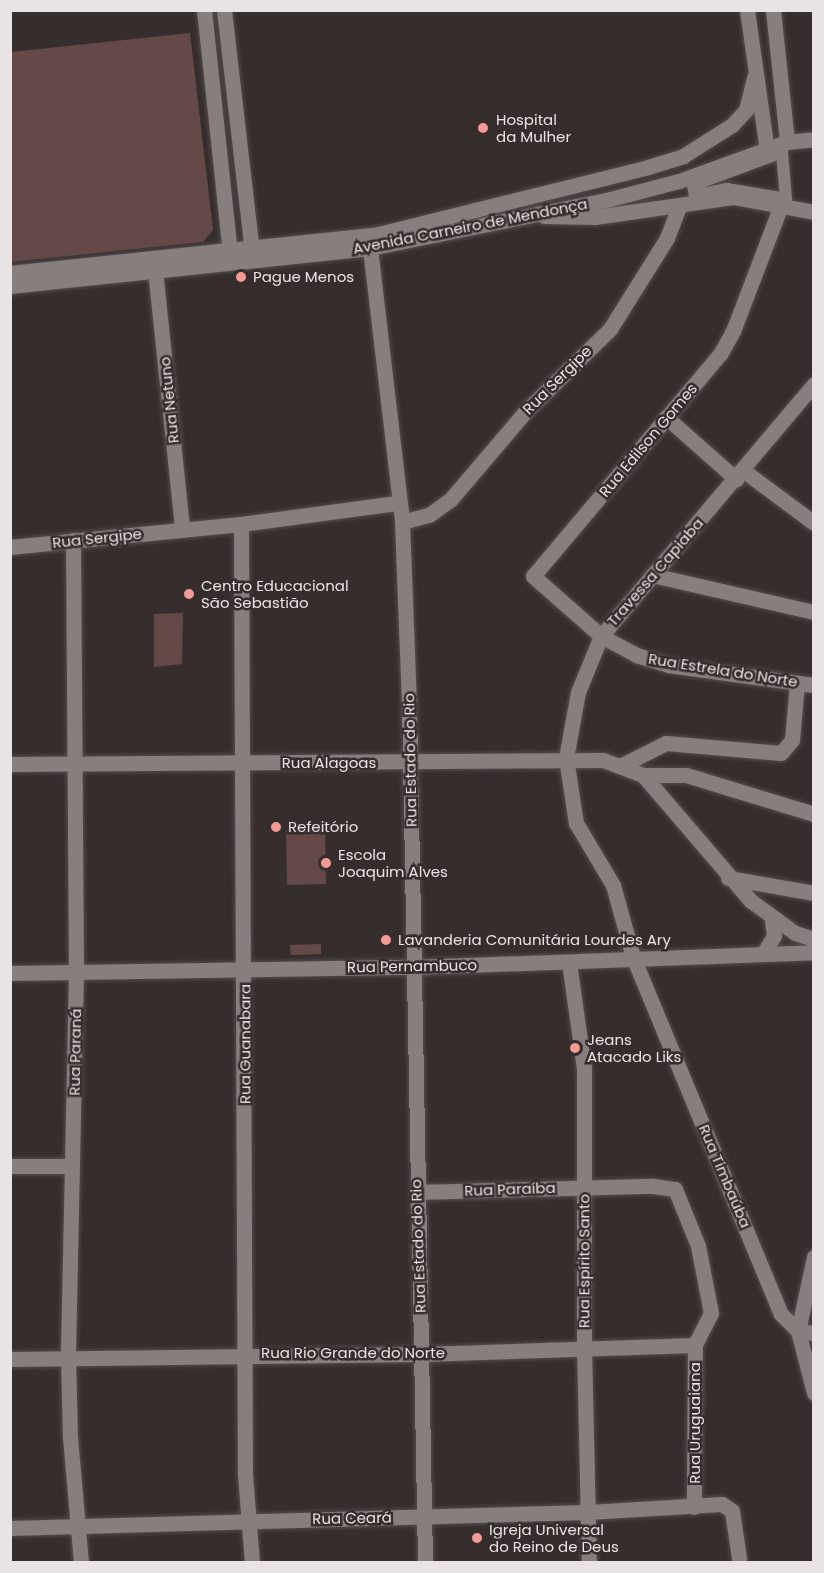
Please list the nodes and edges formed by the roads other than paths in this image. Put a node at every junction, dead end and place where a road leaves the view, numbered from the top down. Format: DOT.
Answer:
graph roads {
  1 [pos="204,10"];
  2 [pos="224,10"];
  3 [pos="747,10"];
  4 [pos="774,10"];
  5 [pos="754,77"];
  6 [pos="813,139"];
  7 [pos="787,142"];
  8 [pos="767,150"];
  9 [pos="783,203"];
  10 [pos="679,206"];
  11 [pos="813,212"];
  12 [pos="533,216"];
  13 [pos="370,248"];
  14 [pos="252,254"];
  15 [pos="230,256"];
  16 [pos="155,270"];
  17 [pos="10,273"];
  18 [pos="10,286"];
  19 [pos="813,384"];
  20 [pos="666,417"];
  21 [pos="740,475"];
  22 [pos="397,503"];
  23 [pos="402,522"];
  24 [pos="813,523"];
  25 [pos="241,524"];
  26 [pos="182,529"];
  27 [pos="73,540"];
  28 [pos="10,547"];
  29 [pos="652,575"];
  30 [pos="813,612"];
  31 [pos="600,636"];
  32 [pos="797,683"];
  33 [pos="813,685"];
  34 [pos="566,758"];
  35 [pos="244,762"];
  36 [pos="410,763"];
  37 [pos="10,764"];
  38 [pos="75,764"];
  39 [pos="622,765"];
  40 [pos="644,775"];
  41 [pos="813,814"];
  42 [pos="728,878"];
  43 [pos="813,893"];
  44 [pos="772,919"];
  45 [pos="813,939"];
  46 [pos="813,952"];
  47 [pos="764,954"];
  48 [pos="633,957"];
  49 [pos="569,962"];
  50 [pos="413,967"];
  51 [pos="245,970"];
  52 [pos="76,972"];
  53 [pos="10,973"];
  54 [pos="72,1166"];
  55 [pos="10,1167"];
  56 [pos="584,1187"];
  57 [pos="675,1189"];
  58 [pos="417,1191"];
  59 [pos="813,1257"];
  60 [pos="806,1332"];
  61 [pos="695,1345"];
  62 [pos="584,1347"];
  63 [pos="244,1354"];
  64 [pos="422,1354"];
  65 [pos="68,1356"];
  66 [pos="10,1359"];
  67 [pos="813,1386"];
  68 [pos="694,1507"];
  69 [pos="588,1512"];
  70 [pos="426,1517"];
  71 [pos="250,1520"];
  72 [pos="78,1525"];
  73 [pos="10,1528"];
  74 [pos="739,1558"];
  75 [pos="81,1563"];
  76 [pos="252,1563"];
  77 [pos="425,1563"];
  78 [pos="589,1563"];
  1 -- 15 [label="street"];
  2 -- 14 [label="street"];
  3 -- 5 [label="street"];
  4 -- 7 [label="street"];
  5 -- 8 [label="street"];
  5 -- 14 [label="street, Avenida Carneiro de Mendonça"];
  6 -- 7 [label="street, Avenida Carneiro de Mendonça"];
  7 -- 8 [label="street, Avenida Carneiro de Mendonça"];
  8 -- 12 [label="street, Avenida Carneiro de Mendonça"];
  9 -- 9 [label="street"];
  9 -- 10 [label="street"];
  9 -- 11 [label="street"];
  9 -- 20 [label="street, Rua Edilson Gomes"];
  10 -- 12 [label="street"];
  10 -- 23 [label="street, Rua Sergipe"];
  12 -- 13 [label="street, Avenida Carneiro de Mendonça"];
  13 -- 14 [label="street, Avenida Carneiro de Mendonça"];
  13 -- 22 [label="street, Rua Estado do Rio"];
  14 -- 15 [label="street, Avenida Carneiro de Mendonça"];
  15 -- 16 [label="street, Avenida Carneiro de Mendonça"];
  15 -- 17 [label="street, Avenida Carneiro de Mendonça"];
  16 -- 18 [label="street, Avenida Carneiro de Mendonça"];
  16 -- 26 [label="street, Rua Netuno"];
  19 -- 21 [label="street, Travessa Capiaba"];
  20 -- 21 [label="street"];
  20 -- 31 [label="street, Rua Edilson Gomes"];
  21 -- 24 [label="street"];
  21 -- 29 [label="street, Travessa Capiaba"];
  22 -- 23 [label="street, Rua Estado do Rio"];
  22 -- 25 [label="street, Rua Sergipe"];
  23 -- 36 [label="street, Rua Estado do Rio"];
  25 -- 26 [label="street, Rua Sergipe"];
  25 -- 35 [label="street, Rua Guanabara"];
  26 -- 27 [label="street, Rua Sergipe"];
  27 -- 28 [label="street, Rua Sergipe"];
  27 -- 38 [label="street, Rua Paraná"];
  29 -- 30 [label="street"];
  29 -- 31 [label="street, Travessa Capiaba"];
  31 -- 32 [label="street, Rua Estrela do Norte"];
  31 -- 34 [label="street, Travessa Capiaba"];
  32 -- 33 [label="street, Rua Estrela do Norte"];
  32 -- 39 [label="street"];
  34 -- 36 [label="street, Rua Alagoas"];
  34 -- 39 [label="street, Rua Alagoas"];
  34 -- 48 [label="street, Travessa Capiaba"];
  35 -- 36 [label="street, Rua Alagoas"];
  35 -- 38 [label="street, Rua Alagoas"];
  35 -- 51 [label="street, Rua Guanabara"];
  36 -- 50 [label="street, Rua Estado do Rio"];
  37 -- 38 [label="street, Rua Alagoas"];
  38 -- 52 [label="street, Rua Paraná"];
  39 -- 40 [label="street, Rua Alagoas"];
  40 -- 41 [label="street, Rua Alagoas"];
  40 -- 42 [label="street, Rua Alagoas"];
  42 -- 43 [label="street"];
  42 -- 44 [label="street, Rua Alagoas"];
  44 -- 45 [label="street, Rua Alagoas"];
  44 -- 47 [label="street"];
  46 -- 47 [label="street, Rua Pernambuco"];
  47 -- 48 [label="street, Rua Pernambuco"];
  48 -- 49 [label="street, Rua Pernambuco"];
  48 -- 60 [label="street, Rua Timbaúba"];
  49 -- 50 [label="street, Rua Pernambuco"];
  49 -- 56 [label="street, Rua Espírito Santo"];
  50 -- 51 [label="street, Rua Pernambuco"];
  50 -- 58 [label="street, Rua Estado do Rio"];
  51 -- 52 [label="street, Rua Pernambuco"];
  51 -- 63 [label="street, Rua Guanabara"];
  52 -- 53 [label="street, Rua Pernambuco"];
  52 -- 54 [label="street, Rua Paraná"];
  54 -- 55 [label="street"];
  54 -- 65 [label="street, Rua Paraná"];
  56 -- 57 [label="street, Rua Paraíba"];
  56 -- 58 [label="street, Rua Paraíba"];
  56 -- 62 [label="street, Rua Espírito Santo"];
  57 -- 61 [label="street, Rua Uruguaiana"];
  58 -- 64 [label="street, Rua Estado do Rio"];
  59 -- 60 [label="street"];
  60 -- 67 [label="street, Rua Timbaúba"];
  61 -- 62 [label="street, Rua Rio Grande do Norte"];
  61 -- 68 [label="street, Rua Uruguaiana"];
  62 -- 64 [label="street, Rua Rio Grande do Norte"];
  62 -- 69 [label="street, Rua Espírito Santo"];
  63 -- 64 [label="street, Rua Rio Grande do Norte"];
  63 -- 65 [label="street, Rua Rio Grande do Norte"];
  63 -- 71 [label="street, Rua Guanabara"];
  64 -- 70 [label="street, Rua Estado do Rio"];
  65 -- 66 [label="street, Rua Rio Grande do Norte"];
  65 -- 72 [label="street, Rua Paraná"];
  68 -- 69 [label="street, Rua Ceará"];
  68 -- 74 [label="street, Rua Uruguaiana"];
  69 -- 70 [label="street, Rua Ceará"];
  69 -- 78 [label="street, Rua Espírito Santo"];
  70 -- 71 [label="street, Rua Ceará"];
  70 -- 77 [label="street, Rua Estado do Rio"];
  71 -- 72 [label="street, Rua Ceará"];
  71 -- 76 [label="street, Rua Guanabara"];
  72 -- 73 [label="street, Rua Ceará"];
  72 -- 75 [label="street, Rua Paraná"];
}
